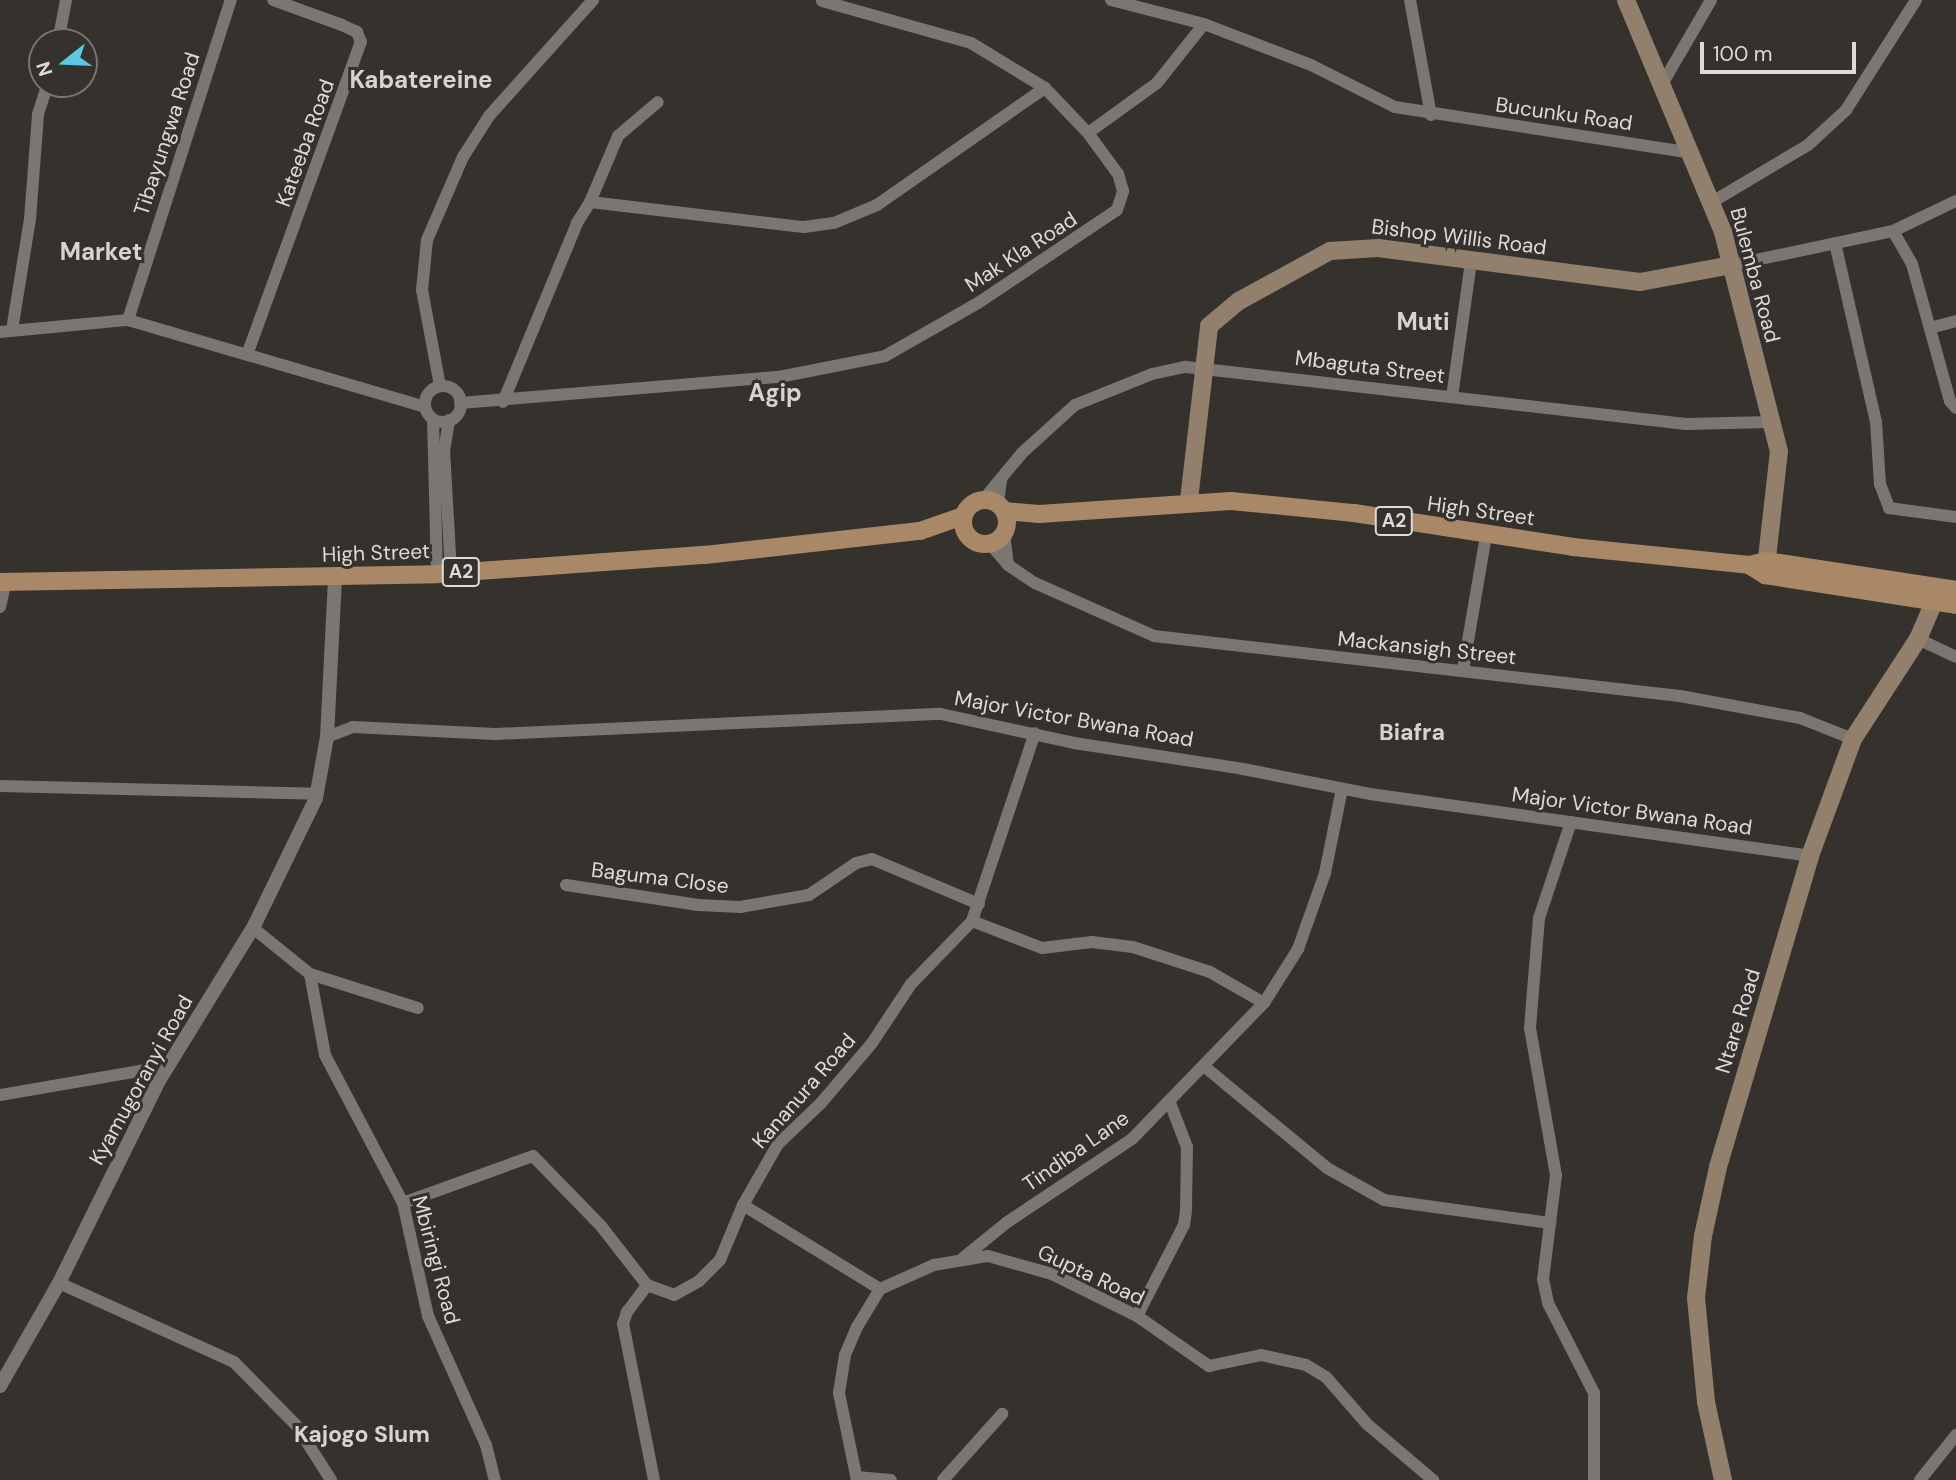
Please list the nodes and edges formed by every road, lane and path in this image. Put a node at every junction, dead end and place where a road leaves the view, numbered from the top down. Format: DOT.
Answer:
graph roads {
  1 [pos="64,0"];
  2 [pos="231,0"];
  3 [pos="273,0"];
  4 [pos="593,0"];
  5 [pos="822,0"];
  6 [pos="1111,0"];
  7 [pos="1410,0"];
  8 [pos="1626,0"];
  9 [pos="1711,0"];
  10 [pos="1916,0"];
  11 [pos="1205,24"];
  12 [pos="60,28"];
  13 [pos="1661,86"];
  14 [pos="1045,88"];
  15 [pos="43,98"];
  16 [pos="658,102"];
  17 [pos="1431,115"];
  18 [pos="1088,133"];
  19 [pos="1692,153"];
  20 [pos="1956,201"];
  21 [pos="590,202"];
  22 [pos="1712,202"];
  23 [pos="1893,231"];
  24 [pos="1835,243"];
  25 [pos="1471,262"];
  26 [pos="1732,265"];
  27 [pos="128,320"];
  28 [pos="1956,321"];
  29 [pos="1930,328"];
  30 [pos="6,331"];
  31 [pos="248,352"];
  32 [pos="1201,365"];
  33 [pos="440,386"];
  34 [pos="1452,397"];
  35 [pos="503,402"];
  36 [pos="460,403"];
  37 [pos="425,407"];
  38 [pos="1956,408"];
  39 [pos="433,419"];
  40 [pos="449,420"];
  41 [pos="1771,422"];
  42 [pos="1189,500"];
  43 [pos="963,516"];
  44 [pos="1956,517"];
  45 [pos="998,520"];
  46 [pos="920,531"];
  47 [pos="1486,536"];
  48 [pos="971,540"];
  49 [pos="1766,568"];
  50 [pos="444,574"];
  51 [pos="335,578"];
  52 [pos="3,582"];
  53 [pos="1956,590"];
  54 [pos="1934,602"];
  55 [pos="1956,605"];
  56 [pos="0,607"];
  57 [pos="1918,639"];
  58 [pos="1956,657"];
  59 [pos="1463,670"];
  60 [pos="1035,733"];
  61 [pos="327,737"];
  62 [pos="1853,739"];
  63 [pos="0,786"];
  64 [pos="1342,789"];
  65 [pos="317,794"];
  66 [pos="1571,822"];
  67 [pos="1810,856"];
  68 [pos="566,885"];
  69 [pos="979,904"];
  70 [pos="972,921"];
  71 [pos="253,928"];
  72 [pos="310,974"];
  73 [pos="1264,1003"];
  74 [pos="418,1008"];
  75 [pos="168,1066"];
  76 [pos="1205,1067"];
  77 [pos="0,1095"];
  78 [pos="1170,1103"];
  79 [pos="404,1203"];
  80 [pos="743,1205"];
  81 [pos="1550,1223"];
  82 [pos="962,1259"];
  83 [pos="59,1283"];
  84 [pos="647,1285"];
  85 [pos="880,1289"];
  86 [pos="1137,1316"];
  87 [pos="0,1386"];
  88 [pos="1002,1414"];
  89 [pos="1956,1436"];
  90 [pos="856,1479"];
  91 [pos="331,1480"];
  92 [pos="495,1480"];
  93 [pos="654,1480"];
  94 [pos="891,1480"];
  95 [pos="943,1480"];
  96 [pos="1433,1480"];
  97 [pos="1594,1480"];
  98 [pos="1723,1480"];
  99 [pos="1920,1480"];
  1 -- 12 [label="street"];
  2 -- 27 [label="street, Tibayungwa Road"];
  3 -- 31 [label="street, Kateeba Road"];
  4 -- 33 [label="street"];
  5 -- 14 [label="street, Mak Kla Road"];
  6 -- 11 [label="street"];
  7 -- 17 [label="street"];
  8 -- 13 [label="main road, Bulemba Road"];
  9 -- 13 [label="street"];
  10 -- 22 [label="street"];
  11 -- 17 [label="street"];
  11 -- 18 [label="street"];
  13 -- 19 [label="main road, Bulemba Road"];
  14 -- 18 [label="street, Mak Kla Road"];
  14 -- 21 [label="street"];
  15 -- 30 [label="street"];
  16 -- 21 [label="street"];
  17 -- 19 [label="street, Bucunku Road"];
  18 -- 35 [label="street, Mak Kla Road"];
  19 -- 22 [label="main road, Bulemba Road"];
  20 -- 23 [label="street"];
  21 -- 35 [label="street"];
  22 -- 26 [label="main road, Bulemba Road"];
  23 -- 24 [label="street"];
  23 -- 29 [label="street"];
  24 -- 26 [label="street"];
  24 -- 44 [label="street"];
  25 -- 26 [label="main road, Bishop Willis Road"];
  25 -- 32 [label="main road, Bishop Willis Road"];
  25 -- 34 [label="street"];
  26 -- 41 [label="main road, Bulemba Road"];
  27 -- 30 [label="street"];
  27 -- 31 [label="street"];
  28 -- 29 [label="street"];
  29 -- 38 [label="street"];
  31 -- 37 [label="street"];
  32 -- 34 [label="street, Mbaguta Street"];
  32 -- 42 [label="main road, Bishop Willis Road"];
  32 -- 45 [label="street, Mbaguta Street"];
  33 -- 36 [label="street"];
  33 -- 37 [label="street"];
  34 -- 41 [label="street, Mbaguta Street"];
  35 -- 36 [label="street, Mak Kla Road"];
  36 -- 40 [label="street"];
  37 -- 39 [label="street"];
  39 -- 40 [label="street"];
  39 -- 50 [label="street"];
  40 -- 50 [label="street"];
  41 -- 49 [label="main road, Bulemba Road"];
  42 -- 45 [label="main road, High Street / A2"];
  42 -- 47 [label="main road, High Street / A2"];
  43 -- 45 [label="main road, A2"];
  43 -- 46 [label="main road, High Street / A2"];
  43 -- 48 [label="main road"];
  45 -- 48 [label="main road, A2"];
  45 -- 59 [label="street, Mackansigh Street"];
  46 -- 48 [label="main road, High Street / A2"];
  46 -- 50 [label="main road, High Street / A2"];
  47 -- 49 [label="main road, High Street / A2"];
  47 -- 59 [label="street"];
  49 -- 53 [label="main road, High Street / A2"];
  49 -- 54 [label="main road, High Street / A2"];
  50 -- 51 [label="main road, High Street / A2"];
  51 -- 52 [label="main road, High Street / A2"];
  51 -- 61 [label="street, Kyamugoranyi Road"];
  52 -- 56 [label="street"];
  54 -- 55 [label="main road, High Street / A2"];
  54 -- 57 [label="main road, Ntare Road"];
  57 -- 58 [label="street"];
  57 -- 62 [label="main road, Ntare Road"];
  59 -- 62 [label="street, Mackansigh Street"];
  60 -- 61 [label="street, Major Victor Bwana Road"];
  60 -- 64 [label="street, Major Victor Bwana Road"];
  60 -- 69 [label="street, Kananura Road"];
  61 -- 65 [label="street, Kyamugoranyi Road"];
  62 -- 67 [label="main road, Ntare Road"];
  63 -- 65 [label="street"];
  64 -- 66 [label="street, Major Victor Bwana Road"];
  64 -- 73 [label="street, Tindiba Lane"];
  65 -- 71 [label="street, Kyamugoranyi Road"];
  66 -- 67 [label="street, Major Victor Bwana Road"];
  66 -- 81 [label="street"];
  67 -- 98 [label="main road, Ntare Road"];
  68 -- 69 [label="street, Baguma Close"];
  69 -- 70 [label="street, Kananura Road"];
  70 -- 73 [label="street"];
  70 -- 80 [label="street, Kananura Road"];
  71 -- 72 [label="street"];
  71 -- 75 [label="street, Kyamugoranyi Road"];
  72 -- 74 [label="street"];
  72 -- 79 [label="street, Mbiringi Road"];
  73 -- 76 [label="street, Tindiba Lane"];
  75 -- 77 [label="street"];
  75 -- 83 [label="street, Kyamugoranyi Road"];
  76 -- 78 [label="street, Tindiba Lane"];
  76 -- 81 [label="street"];
  78 -- 82 [label="street, Tindiba Lane"];
  78 -- 86 [label="street"];
  79 -- 84 [label="street"];
  79 -- 92 [label="street, Mbiringi Road"];
  80 -- 84 [label="street, Kananura Road"];
  80 -- 85 [label="street"];
  81 -- 97 [label="street"];
  82 -- 85 [label="street, Gupta Road"];
  82 -- 86 [label="street, Gupta Road"];
  83 -- 87 [label="street, Kyamugoranyi Road"];
  83 -- 91 [label="street"];
  84 -- 93 [label="street"];
  85 -- 90 [label="street"];
  86 -- 96 [label="street, Gupta Road"];
  88 -- 95 [label="street"];
  89 -- 99 [label="street"];
  90 -- 94 [label="street"];
}
